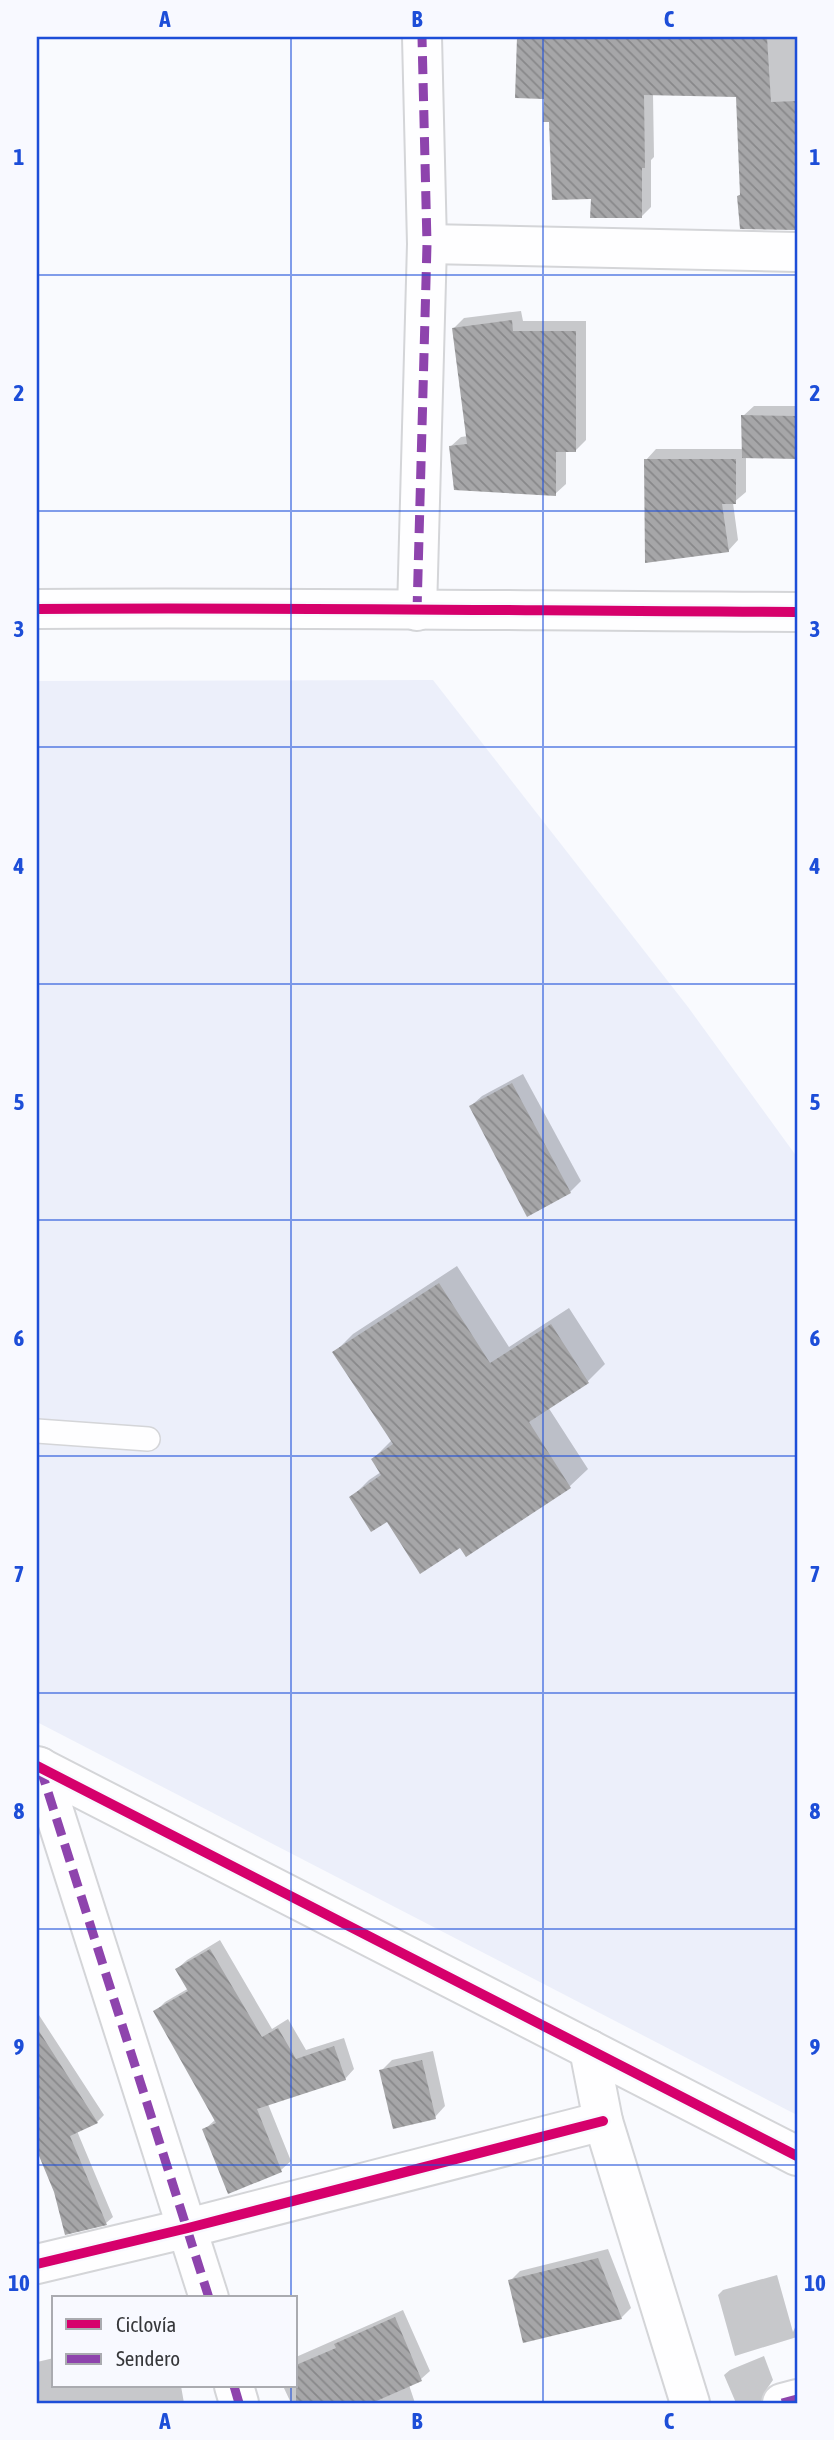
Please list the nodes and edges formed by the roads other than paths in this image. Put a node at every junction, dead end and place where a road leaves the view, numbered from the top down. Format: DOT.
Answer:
graph roads {
  1 [pos="422,37"];
  2 [pos="426,244"];
  3 [pos="797,252"];
  4 [pos="37,609"];
  5 [pos="417,611"];
  6 [pos="797,612"];
  7 [pos="37,1431"];
  8 [pos="148,1439"];
  9 [pos="38,1766"];
  10 [pos="589,2049"];
  11 [pos="603,2121"];
  12 [pos="797,2156"];
  13 [pos="188,2228"];
  14 [pos="37,2264"];
  15 [pos="208,2296"];
  16 [pos="797,2399"];
  17 [pos="690,2403"];
  18 [pos="782,2403"];
  1 -- 2 [label="street"];
  2 -- 3 [label="street"];
  2 -- 5 [label="street"];
  4 -- 5 [label="street"];
  5 -- 6 [label="street"];
  7 -- 8 [label="lane"];
  9 -- 10 [label="street"];
  9 -- 13 [label="street"];
  10 -- 11 [label="street"];
  10 -- 12 [label="street"];
  11 -- 13 [label="street"];
  11 -- 17 [label="street"];
  13 -- 14 [label="street"];
  13 -- 15 [label="street"];
  16 -- 18 [label="street"];
}
